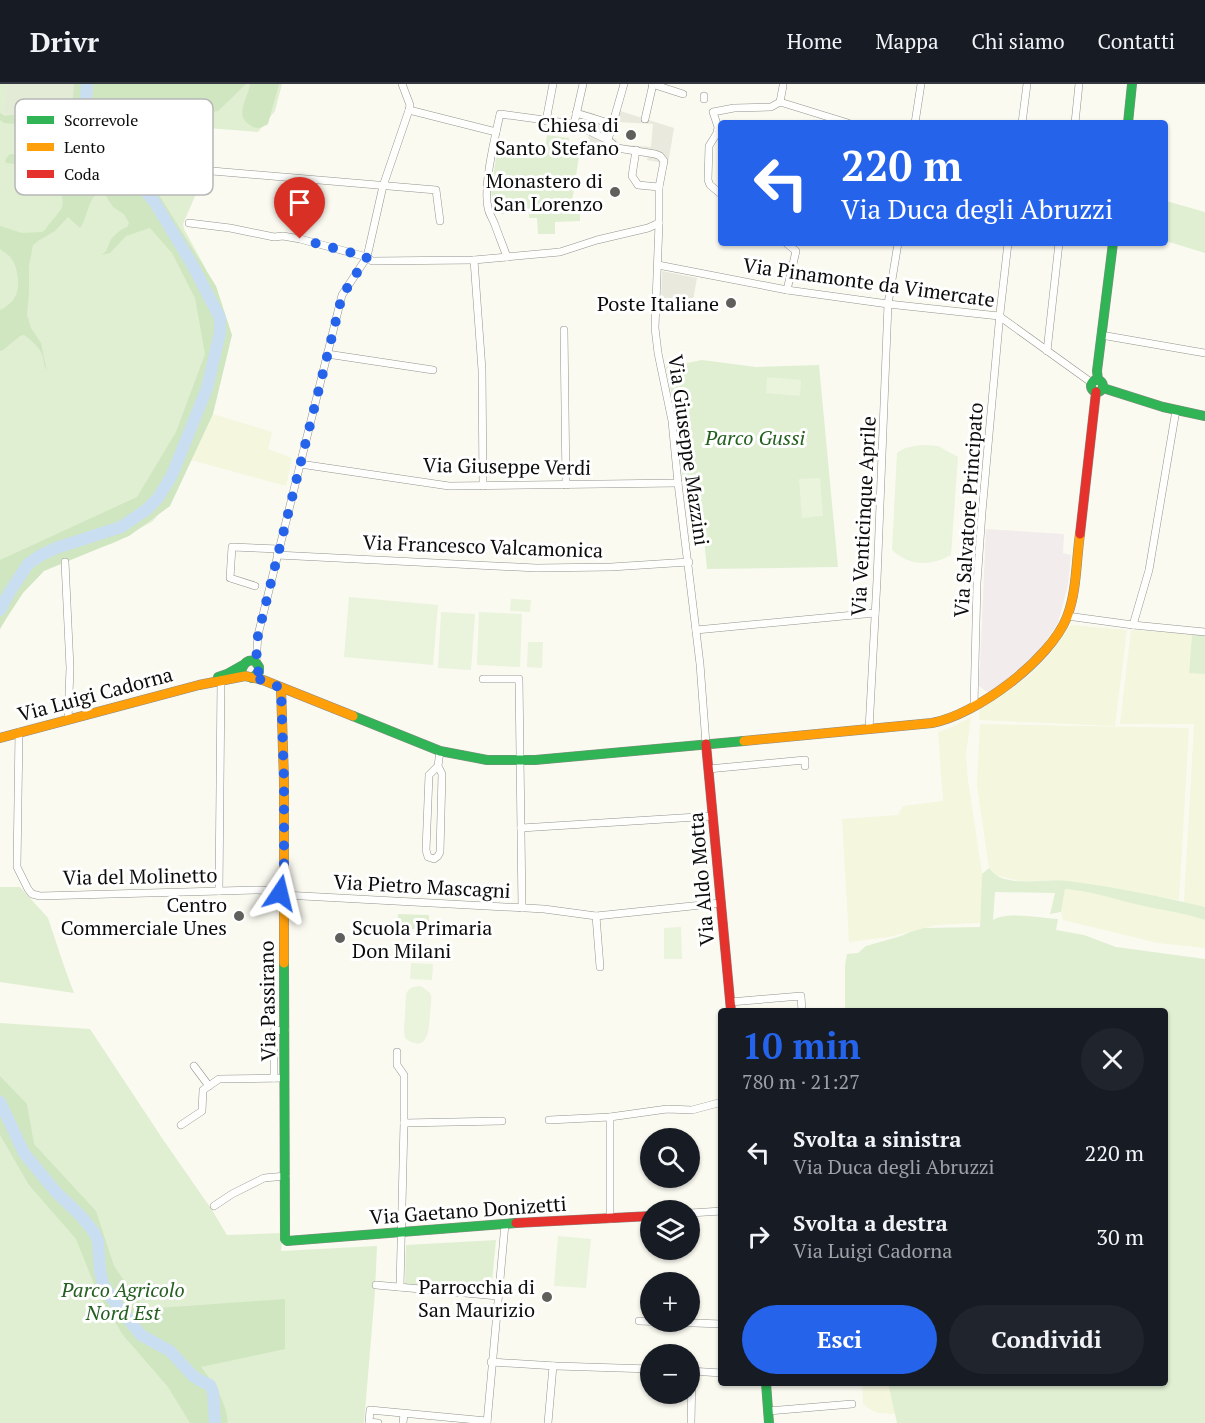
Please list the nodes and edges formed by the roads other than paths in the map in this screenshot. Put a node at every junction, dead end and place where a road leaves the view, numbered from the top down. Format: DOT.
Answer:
graph roads {
  1 [pos="402,84"];
  2 [pos="553,84"];
  3 [pos="583,84"];
  4 [pos="624,84"];
  5 [pos="653,84"];
  6 [pos="921,84"];
  7 [pos="1027,84"];
  8 [pos="1079,84"];
  9 [pos="1132,84"];
  10 [pos="780,85"];
  11 [pos="683,94"];
  12 [pos="780,102"];
  13 [pos="409,110"];
  14 [pos="576,113"];
  15 [pos="645,119"];
  16 [pos="838,120"];
  17 [pos="915,120"];
  18 [pos="1022,120"];
  19 [pos="1075,120"];
  20 [pos="1128,120"];
  21 [pos="546,121"];
  22 [pos="574,124"];
  23 [pos="612,124"];
  24 [pos="718,127"];
  25 [pos="718,127"];
  26 [pos="496,132"];
  27 [pos="608,140"];
  28 [pos="636,150"];
  29 [pos="213,171"];
  30 [pos="383,186"];
  31 [pos="659,188"];
  32 [pos="718,192"];
  33 [pos="440,221"];
  34 [pos="189,223"];
  35 [pos="659,223"];
  36 [pos="790,246"];
  37 [pos="898,246"];
  38 [pos="1008,246"];
  39 [pos="1059,246"];
  40 [pos="1113,246"];
  41 [pos="507,256"];
  42 [pos="367,257"];
  43 [pos="474,260"];
  44 [pos="658,265"];
  45 [pos="788,290"];
  46 [pos="888,304"];
  47 [pos="999,316"];
  48 [pos="564,330"];
  49 [pos="1101,335"];
  50 [pos="1047,351"];
  51 [pos="1205,353"];
  52 [pos="327,354"];
  53 [pos="434,370"];
  54 [pos="1097,386"];
  55 [pos="1176,410"];
  56 [pos="1205,416"];
  57 [pos="300,464"];
  58 [pos="678,483"];
  59 [pos="567,485"];
  60 [pos="483,486"];
  61 [pos="278,552"];
  62 [pos="65,562"];
  63 [pos="688,562"];
  64 [pos="255,586"];
  65 [pos="875,613"];
  66 [pos="1067,616"];
  67 [pos="1133,625"];
  68 [pos="696,630"];
  69 [pos="1205,632"];
  70 [pos="251,664"];
  71 [pos="249,677"];
  72 [pos="483,680"];
  73 [pos="221,681"];
  74 [pos="199,685"];
  75 [pos="285,689"];
  76 [pos="974,705"];
  77 [pos="68,720"];
  78 [pos="868,729"];
  79 [pos="19,732"];
  80 [pos="0,738"];
  81 [pos="706,744"];
  82 [pos="440,751"];
  83 [pos="520,761"];
  84 [pos="438,766"];
  85 [pos="805,766"];
  86 [pos="708,769"];
  87 [pos="713,816"];
  88 [pos="520,828"];
  89 [pos="219,891"];
  90 [pos="284,895"];
  91 [pos="721,903"];
  92 [pos="522,908"];
  93 [pos="596,916"];
  94 [pos="600,967"];
  95 [pos="730,1007"];
  96 [pos="802,1008"];
  97 [pos="285,1030"];
  98 [pos="397,1052"];
  99 [pos="194,1066"];
  100 [pos="274,1078"];
  101 [pos="285,1078"];
  102 [pos="209,1086"];
  103 [pos="718,1103"];
  104 [pos="610,1117"];
  105 [pos="549,1120"];
  106 [pos="502,1121"];
  107 [pos="404,1123"];
  108 [pos="181,1125"];
  109 [pos="286,1176"];
  110 [pos="214,1206"];
  111 [pos="718,1211"];
  112 [pos="700,1212"];
  113 [pos="640,1217"];
  114 [pos="610,1218"];
  115 [pos="505,1224"];
  116 [pos="402,1232"];
  117 [pos="287,1241"];
  118 [pos="376,1286"];
  119 [pos="400,1287"];
  120 [pos="498,1296"];
  121 [pos="639,1321"];
  122 [pos="718,1324"];
  123 [pos="491,1362"];
  124 [pos="553,1366"];
  125 [pos="640,1369"];
  126 [pos="700,1372"];
  127 [pos="718,1373"];
  128 [pos="766,1386"];
  129 [pos="691,1404"];
  130 [pos="852,1404"];
  131 [pos="768,1411"];
  132 [pos="404,1414"];
  133 [pos="487,1422"];
  134 [pos="378,1423"];
  135 [pos="403,1423"];
  136 [pos="548,1423"];
  137 [pos="691,1423"];
  138 [pos="769,1423"];
  1 -- 13 [label="street"];
  2 -- 21 [label="street"];
  3 -- 14 [label="street"];
  4 -- 23 [label="street"];
  5 -- 11 [label="street"];
  5 -- 15 [label="street"];
  6 -- 17 [label="street"];
  7 -- 18 [label="street"];
  8 -- 19 [label="street"];
  9 -- 20 [label="street"];
  10 -- 12 [label="street"];
  12 -- 16 [label="street"];
  12 -- 24 [label="street"];
  13 -- 26 [label="street"];
  13 -- 30 [label="street"];
  14 -- 22 [label="street"];
  14 -- 23 [label="street"];
  21 -- 22 [label="street"];
  21 -- 26 [label="street"];
  22 -- 27 [label="street"];
  23 -- 27 [label="street"];
  25 -- 32 [label="street"];
  26 -- 41 [label="street"];
  27 -- 28 [label="street"];
  28 -- 31 [label="street"];
  28 -- 31 [label="street, Via Giuseppe Mazzini"];
  29 -- 30 [label="street"];
  30 -- 33 [label="street"];
  30 -- 42 [label="street"];
  31 -- 35 [label="street, Via Giuseppe Mazzini"];
  34 -- 42 [label="street"];
  35 -- 41 [label="street"];
  35 -- 44 [label="street, Via Giuseppe Mazzini"];
  36 -- 45 [label="street"];
  37 -- 46 [label="street, Via Venticinque Aprile"];
  38 -- 47 [label="street, Via Salvatore Principato"];
  39 -- 50 [label="street"];
  40 -- 49 [label="street"];
  41 -- 43 [label="street"];
  42 -- 43 [label="street"];
  42 -- 52 [label="street"];
  43 -- 60 [label="street"];
  44 -- 45 [label="street, Via Pinamonte da Vimercate"];
  44 -- 58 [label="street, Via Giuseppe Mazzini"];
  45 -- 46 [label="street, Via Pinamonte da Vimercate"];
  46 -- 47 [label="street, Via Pinamonte da Vimercate"];
  46 -- 65 [label="street, Via Venticinque Aprile"];
  47 -- 50 [label="street, Via Pinamonte da Vimercate"];
  47 -- 76 [label="street, Via Salvatore Principato"];
  48 -- 59 [label="street"];
  49 -- 51 [label="street"];
  49 -- 54 [label="street"];
  50 -- 54 [label="street, Via Pinamonte da Vimercate"];
  52 -- 53 [label="street"];
  52 -- 57 [label="street"];
  54 -- 55 [label="street"];
  54 -- 66 [label="street"];
  55 -- 56 [label="street"];
  55 -- 67 [label="street"];
  57 -- 60 [label="street, Via Giuseppe Verdi"];
  57 -- 61 [label="street"];
  58 -- 59 [label="street, Via Giuseppe Verdi"];
  58 -- 63 [label="street, Via Giuseppe Mazzini"];
  59 -- 60 [label="street, Via Giuseppe Verdi"];
  61 -- 63 [label="street, Via Francesco Valcamonica"];
  61 -- 64 [label="street, Via Francesco Valcamonica"];
  61 -- 70 [label="street"];
  62 -- 77 [label="street"];
  63 -- 68 [label="street, Via Giuseppe Mazzini"];
  65 -- 68 [label="street"];
  65 -- 78 [label="street, Via Venticinque Aprile"];
  66 -- 67 [label="street"];
  66 -- 76 [label="street"];
  67 -- 69 [label="street"];
  68 -- 81 [label="street, Via Giuseppe Mazzini"];
  70 -- 71 [label="street"];
  70 -- 71 [label="street"];
  70 -- 74 [label="street, Via Luigi Cadorna"];
  70 -- 75 [label="street"];
  71 -- 73 [label="street, Via Luigi Cadorna"];
  71 -- 75 [label="street"];
  72 -- 83 [label="street"];
  73 -- 74 [label="street, Via Luigi Cadorna"];
  73 -- 89 [label="street"];
  74 -- 77 [label="street, Via Luigi Cadorna"];
  75 -- 82 [label="street"];
  75 -- 90 [label="street, Via Passirano"];
  76 -- 78 [label="street"];
  77 -- 79 [label="street, Via Luigi Cadorna"];
  78 -- 81 [label="street"];
  79 -- 80 [label="street, Via Luigi Cadorna"];
  79 -- 89 [label="street, Via del Molinetto"];
  81 -- 83 [label="street"];
  81 -- 86 [label="street, Via Aldo Motta"];
  82 -- 83 [label="street"];
  82 -- 84 [label="street"];
  83 -- 88 [label="street"];
  84 -- 84 [label="street"];
  85 -- 86 [label="street"];
  86 -- 87 [label="street, Via Aldo Motta"];
  87 -- 88 [label="street"];
  87 -- 91 [label="street, Via Aldo Motta"];
  88 -- 92 [label="street"];
  89 -- 90 [label="street, Via del Molinetto"];
  90 -- 92 [label="street, Via Pietro Mascagni"];
  90 -- 97 [label="street, Via Passirano"];
  91 -- 93 [label="street, Via Pietro Mascagni"];
  91 -- 95 [label="street, Via Aldo Motta"];
  92 -- 93 [label="street, Via Pietro Mascagni"];
  93 -- 94 [label="street"];
  95 -- 96 [label="street"];
  97 -- 100 [label="street"];
  97 -- 101 [label="street, Via Passirano"];
  98 -- 107 [label="street"];
  99 -- 102 [label="street"];
  100 -- 101 [label="street"];
  100 -- 102 [label="street"];
  101 -- 109 [label="street, Via Passirano"];
  102 -- 108 [label="street"];
  103 -- 104 [label="street"];
  104 -- 105 [label="street"];
  104 -- 114 [label="street"];
  106 -- 107 [label="street"];
  107 -- 116 [label="street"];
  109 -- 110 [label="street"];
  109 -- 117 [label="street, Via Passirano"];
  111 -- 112 [label="street"];
  113 -- 114 [label="street, Via Gaetano Donizetti"];
  114 -- 115 [label="street, Via Gaetano Donizetti"];
  115 -- 116 [label="street, Via Gaetano Donizetti"];
  115 -- 120 [label="street"];
  116 -- 117 [label="street, Via Gaetano Donizetti"];
  116 -- 119 [label="street"];
  118 -- 119 [label="street"];
  119 -- 120 [label="street"];
  120 -- 123 [label="street"];
  121 -- 122 [label="street"];
  123 -- 124 [label="street"];
  123 -- 133 [label="street"];
  124 -- 125 [label="street"];
  124 -- 136 [label="street"];
  126 -- 127 [label="street"];
  128 -- 131 [label="street"];
  129 -- 137 [label="street"];
  130 -- 131 [label="street"];
  131 -- 138 [label="street"];
  132 -- 133 [label="street"];
  132 -- 134 [label="street"];
  132 -- 135 [label="street"];
}
